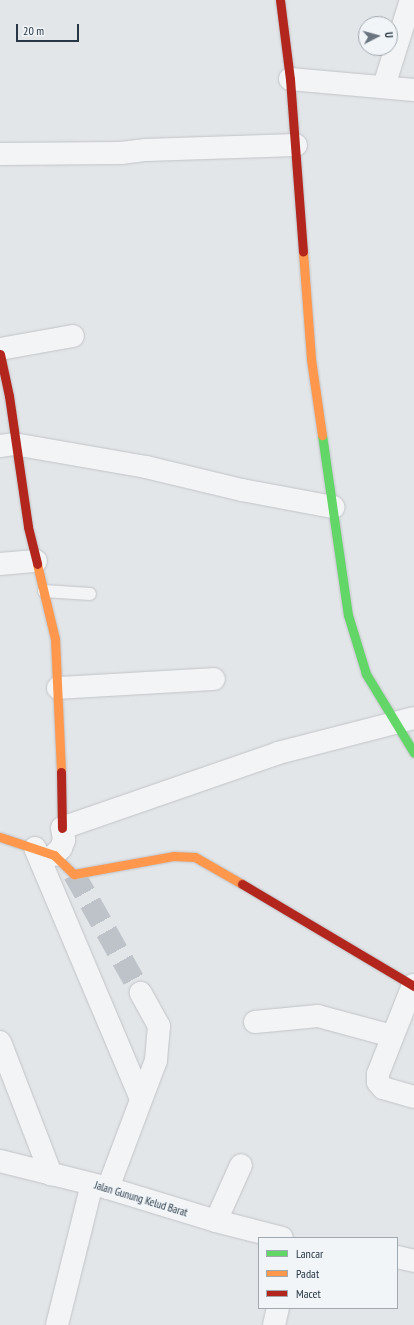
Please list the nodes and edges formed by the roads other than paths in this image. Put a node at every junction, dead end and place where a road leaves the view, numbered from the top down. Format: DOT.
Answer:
graph roads {
  1 [pos="280,0"];
  2 [pos="410,0"];
  3 [pos="290,79"];
  4 [pos="384,86"];
  5 [pos="414,90"];
  6 [pos="296,145"];
  7 [pos="0,154"];
  8 [pos="73,336"];
  9 [pos="0,349"];
  10 [pos="0,354"];
  11 [pos="7,445"];
  12 [pos="333,507"];
  13 [pos="36,561"];
  14 [pos="0,564"];
  15 [pos="44,591"];
  16 [pos="90,594"];
  17 [pos="214,679"];
  18 [pos="58,688"];
  19 [pos="406,721"];
  20 [pos="414,753"];
  21 [pos="62,828"];
  22 [pos="0,837"];
  23 [pos="44,852"];
  24 [pos="414,986"];
  25 [pos="141,993"];
  26 [pos="255,1022"];
  27 [pos="392,1036"];
  28 [pos="0,1042"];
  29 [pos="414,1097"];
  30 [pos="141,1099"];
  31 [pos="0,1160"];
  32 [pos="241,1165"];
  33 [pos="51,1174"];
  34 [pos="100,1186"];
  35 [pos="216,1222"];
  36 [pos="278,1237"];
  37 [pos="398,1257"];
  38 [pos="414,1261"];
  39 [pos="278,1309"];
  40 [pos="57,1325"];
  41 [pos="274,1325"];
  1 -- 3 [label="street"];
  2 -- 4 [label="street"];
  3 -- 4 [label="street"];
  3 -- 6 [label="street"];
  4 -- 5 [label="street"];
  6 -- 7 [label="street"];
  6 -- 12 [label="street"];
  8 -- 9 [label="street"];
  10 -- 11 [label="street"];
  11 -- 12 [label="street"];
  11 -- 13 [label="street"];
  12 -- 19 [label="street"];
  13 -- 14 [label="street"];
  13 -- 15 [label="street"];
  15 -- 16 [label="lane"];
  15 -- 18 [label="street"];
  17 -- 18 [label="street"];
  18 -- 21 [label="street"];
  19 -- 20 [label="street"];
  19 -- 21 [label="street"];
  21 -- 23 [label="street"];
  22 -- 23 [label="street"];
  23 -- 24 [label="street"];
  23 -- 30 [label="street"];
  24 -- 27 [label="street"];
  25 -- 30 [label="street"];
  26 -- 27 [label="street"];
  27 -- 29 [label="street"];
  28 -- 33 [label="street"];
  30 -- 34 [label="street"];
  31 -- 33 [label="street, Jalan Gunung Kelud Barat"];
  32 -- 35 [label="street"];
  33 -- 34 [label="street, Jalan Gunung Kelud Barat"];
  34 -- 35 [label="street, Jalan Gunung Kelud Barat"];
  34 -- 40 [label="street"];
  35 -- 36 [label="street, Jalan Gunung Kelud Barat"];
  37 -- 38 [label="street"];
  39 -- 41 [label="street"];
}
